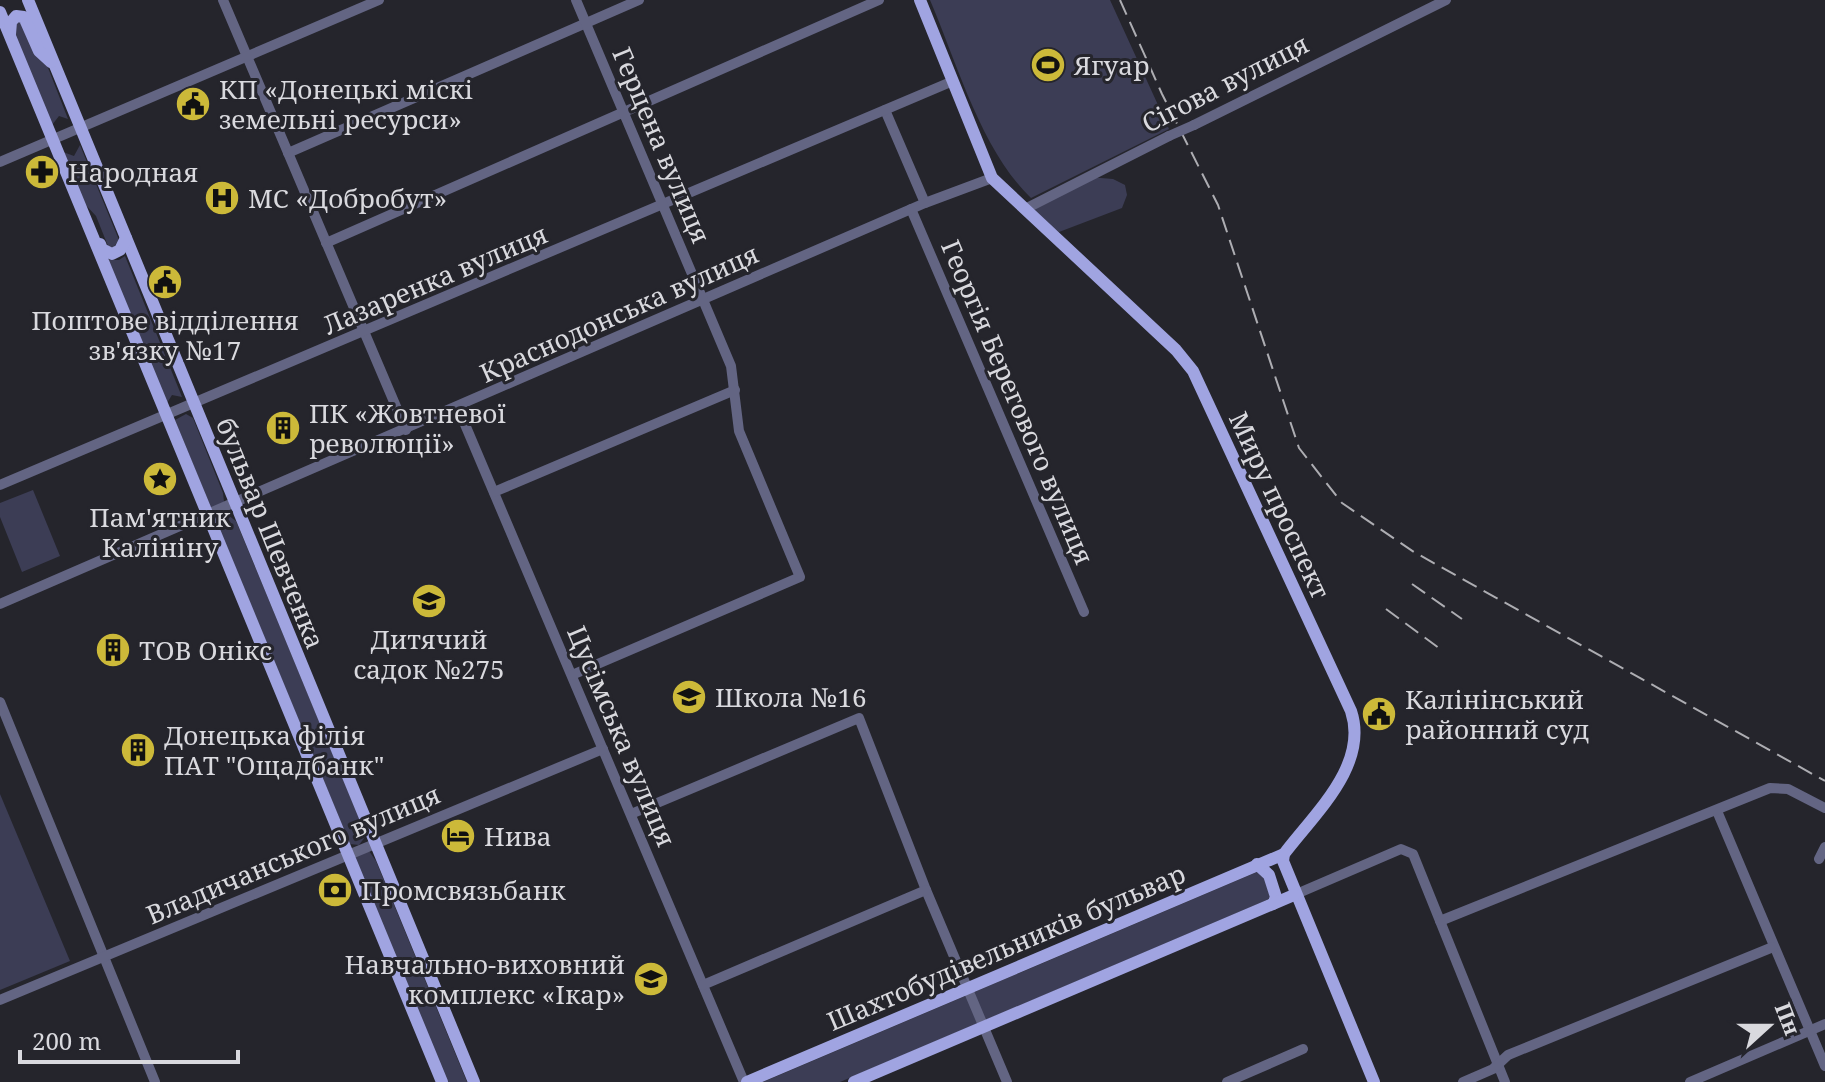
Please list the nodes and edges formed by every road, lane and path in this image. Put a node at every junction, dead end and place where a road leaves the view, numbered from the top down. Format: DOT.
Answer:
graph roads {
  1 [pos="28,0"];
  2 [pos="223,0"];
  3 [pos="379,0"];
  4 [pos="576,0"];
  5 [pos="639,0"];
  6 [pos="879,0"];
  7 [pos="920,0"];
  8 [pos="1446,0"];
  9 [pos="0,12"];
  10 [pos="586,23"];
  11 [pos="11,38"];
  12 [pos="248,58"];
  13 [pos="54,64"];
  14 [pos="953,81"];
  15 [pos="885,110"];
  16 [pos="624,112"];
  17 [pos="80,128"];
  18 [pos="53,139"];
  19 [pos="288,153"];
  20 [pos="0,162"];
  21 [pos="992,178"];
  22 [pos="925,203"];
  23 [pos="664,205"];
  24 [pos="911,209"];
  25 [pos="1025,209"];
  26 [pos="85,217"];
  27 [pos="126,238"];
  28 [pos="326,243"];
  29 [pos="704,300"];
  30 [pos="365,333"];
  31 [pos="735,390"];
  32 [pos="195,406"];
  33 [pos="458,408"];
  34 [pos="167,418"];
  35 [pos="406,430"];
  36 [pos="0,485"];
  37 [pos="494,492"];
  38 [pos="235,504"];
  39 [pos="207,516"];
  40 [pos="0,604"];
  41 [pos="1084,612"];
  42 [pos="572,675"];
  43 [pos="0,702"];
  44 [pos="603,749"];
  45 [pos="1825,808"];
  46 [pos="1717,811"];
  47 [pos="631,814"];
  48 [pos="375,843"];
  49 [pos="1825,847"];
  50 [pos="348,854"];
  51 [pos="1284,854"];
  52 [pos="1819,859"];
  53 [pos="1257,864"];
  54 [pos="926,890"];
  55 [pos="1294,895"];
  56 [pos="1273,904"];
  57 [pos="1440,921"];
  58 [pos="1773,947"];
  59 [pos="106,956"];
  60 [pos="703,985"];
  61 [pos="967,988"];
  62 [pos="0,1000"];
  63 [pos="1825,1024"];
  64 [pos="984,1026"];
  65 [pos="1808,1032"];
  66 [pos="1303,1049"];
  67 [pos="1498,1063"];
  68 [pos="1825,1066"];
  69 [pos="155,1082"];
  70 [pos="442,1082"];
  71 [pos="474,1082"];
  72 [pos="746,1082"];
  73 [pos="854,1082"];
  74 [pos="1007,1082"];
  75 [pos="1227,1082"];
  76 [pos="1374,1082"];
  77 [pos="1463,1082"];
  78 [pos="1505,1082"];
  79 [pos="1690,1082"];
  1 -- 13 [label="main road, бульвар Шевченка"];
  2 -- 12 [label="street"];
  3 -- 12 [label="street"];
  4 -- 10 [label="street, Герцена вулиця"];
  5 -- 10 [label="street"];
  6 -- 16 [label="street"];
  7 -- 14 [label="main road, Миру проспект"];
  8 -- 25 [label="street, Сігова вулиця, bridge"];
  9 -- 11 [label="main road, бульвар Шевченка"];
  10 -- 16 [label="street, Герцена вулиця"];
  10 -- 19 [label="street"];
  11 -- 13 [label="main road"];
  11 -- 18 [label="main road, бульвар Шевченка"];
  12 -- 17 [label="street"];
  12 -- 19 [label="street"];
  13 -- 17 [label="main road, бульвар Шевченка"];
  14 -- 15 [label="street, Лазаренка вулиця"];
  14 -- 21 [label="main road, Миру проспект"];
  15 -- 22 [label="street"];
  15 -- 23 [label="street, Лазаренка вулиця"];
  16 -- 23 [label="street, Герцена вулиця"];
  16 -- 28 [label="street"];
  17 -- 18 [label="street"];
  17 -- 27 [label="main road, бульвар Шевченка"];
  18 -- 20 [label="street"];
  18 -- 26 [label="main road, бульвар Шевченка"];
  19 -- 28 [label="street"];
  21 -- 22 [label="street, Краснодонська вулиця"];
  21 -- 25 [label="main road, Миру проспект"];
  22 -- 24 [label="street, Краснодонська вулиця"];
  23 -- 29 [label="street, Герцена вулиця"];
  23 -- 30 [label="street, Лазаренка вулиця"];
  24 -- 29 [label="street, Краснодонська вулиця"];
  24 -- 41 [label="street, Георгія Берегового вулиця"];
  25 -- 51 [label="main road, Миру проспект"];
  26 -- 27 [label="main road"];
  26 -- 34 [label="main road, бульвар Шевченка"];
  27 -- 32 [label="main road, бульвар Шевченка"];
  28 -- 30 [label="street"];
  29 -- 31 [label="street, Герцена вулиця"];
  29 -- 33 [label="street, Краснодонська вулиця"];
  30 -- 32 [label="street, Лазаренка вулиця"];
  30 -- 35 [label="street"];
  31 -- 37 [label="street"];
  31 -- 42 [label="street, Герцена вулиця"];
  32 -- 34 [label="street, Лазаренка вулиця"];
  32 -- 38 [label="main road, бульвар Шевченка"];
  33 -- 35 [label="street, Краснодонська вулиця"];
  33 -- 37 [label="street, Цусімська вулиця"];
  34 -- 36 [label="street, Лазаренка вулиця"];
  34 -- 39 [label="main road, бульвар Шевченка"];
  35 -- 38 [label="street, Краснодонська вулиця"];
  37 -- 42 [label="street, Цусімська вулиця"];
  38 -- 39 [label="street, Краснодонська вулиця"];
  38 -- 48 [label="main road, бульвар Шевченка"];
  39 -- 40 [label="street, Краснодонська вулиця"];
  39 -- 50 [label="main road, бульвар Шевченка"];
  42 -- 44 [label="street, Цусімська вулиця"];
  43 -- 59 [label="street"];
  44 -- 47 [label="street, Цусімська вулиця"];
  44 -- 48 [label="street, Владичанського вулиця"];
  45 -- 46 [label="street"];
  46 -- 57 [label="street"];
  46 -- 58 [label="street"];
  47 -- 54 [label="street"];
  47 -- 60 [label="street, Цусімська вулиця"];
  48 -- 50 [label="street, Владичанського вулиця"];
  48 -- 71 [label="main road, бульвар Шевченка"];
  49 -- 52 [label="street"];
  50 -- 59 [label="street, Владичанського вулиця"];
  50 -- 70 [label="main road, бульвар Шевченка"];
  51 -- 53 [label="main road, Шахтобудівельників бульвар"];
  51 -- 55 [label="main road"];
  53 -- 56 [label="main road"];
  53 -- 61 [label="main road, Шахтобудівельників бульвар"];
  54 -- 60 [label="street"];
  54 -- 61 [label="street"];
  55 -- 56 [label="main road"];
  55 -- 57 [label="street"];
  55 -- 76 [label="main road"];
  56 -- 64 [label="main road"];
  57 -- 67 [label="street"];
  58 -- 65 [label="street"];
  58 -- 67 [label="street"];
  59 -- 62 [label="street, Владичанського вулиця"];
  59 -- 69 [label="street"];
  60 -- 72 [label="street, Цусімська вулиця"];
  61 -- 64 [label="street"];
  61 -- 72 [label="main road, Шахтобудівельників бульвар"];
  63 -- 65 [label="street"];
  64 -- 73 [label="main road"];
  64 -- 74 [label="street"];
  65 -- 68 [label="street"];
  65 -- 79 [label="street"];
  66 -- 75 [label="street"];
  67 -- 77 [label="street"];
  67 -- 78 [label="street"];
}
